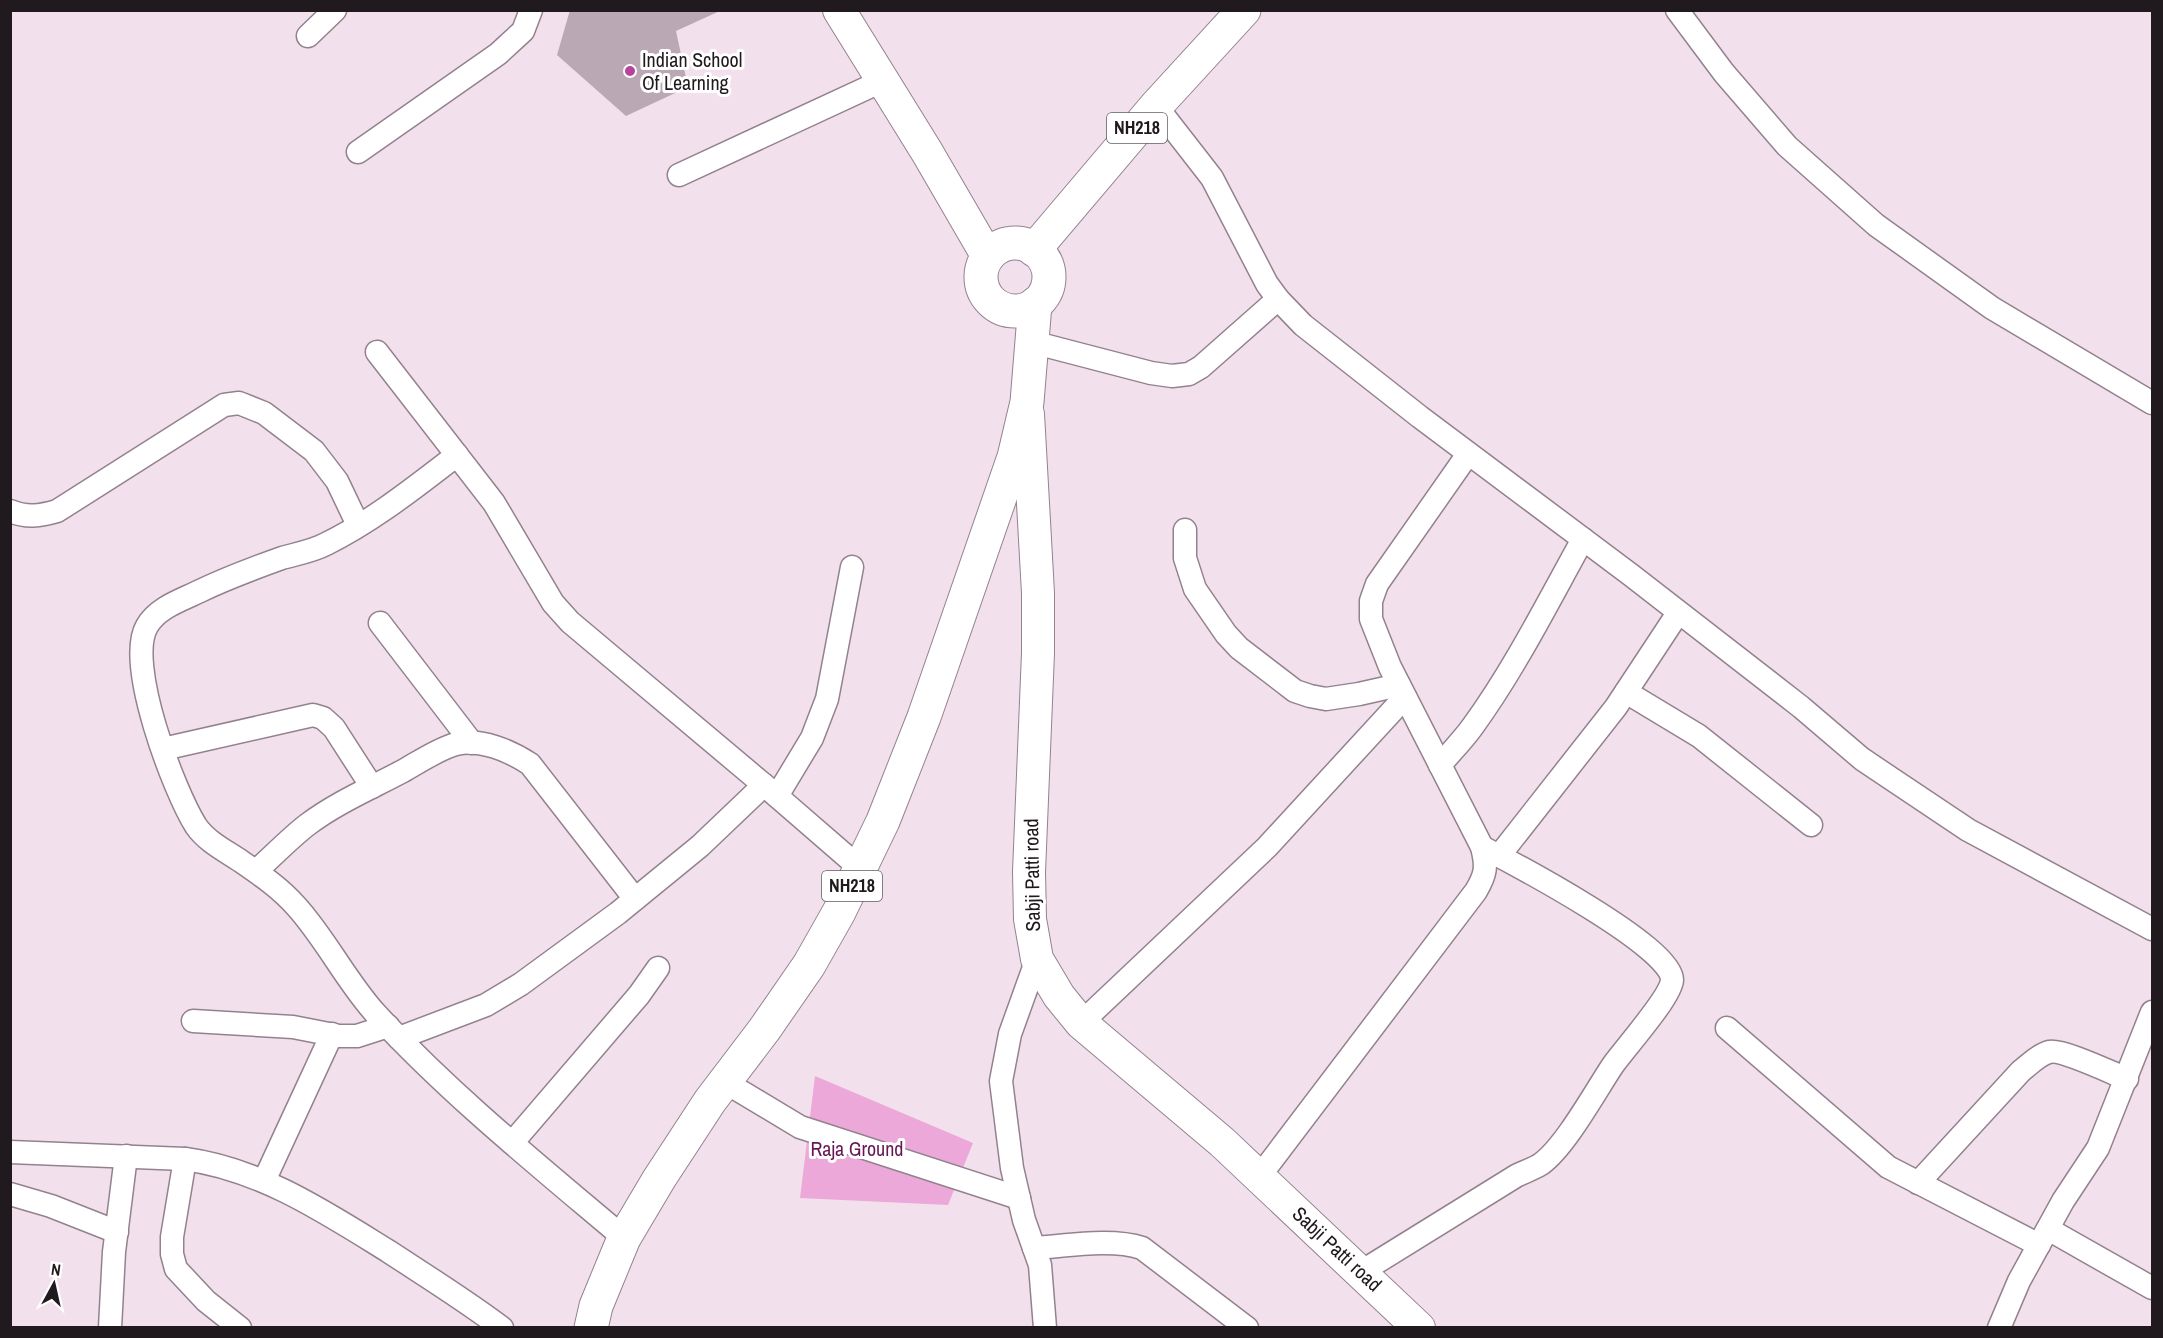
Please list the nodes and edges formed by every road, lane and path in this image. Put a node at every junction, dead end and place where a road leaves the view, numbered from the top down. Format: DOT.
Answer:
graph roads {
  1 [pos="335,10"];
  2 [pos="531,10"];
  3 [pos="839,10"];
  4 [pos="1244,10"];
  5 [pos="1677,10"];
  6 [pos="308,36"];
  7 [pos="882,81"];
  8 [pos="1156,106"];
  9 [pos="358,152"];
  10 [pos="679,175"];
  11 [pos="1034,250"];
  12 [pos="988,257"];
  13 [pos="1278,299"];
  14 [pos="1035,304"];
  15 [pos="1032,342"];
  16 [pos="377,352"];
  17 [pos="1027,402"];
  18 [pos="2152,403"];
  19 [pos="1468,454"];
  20 [pos="457,455"];
  21 [pos="10,511"];
  22 [pos="358,525"];
  23 [pos="1185,530"];
  24 [pos="1583,539"];
  25 [pos="852,567"];
  26 [pos="1678,613"];
  27 [pos="380,623"];
  28 [pos="1402,691"];
  29 [pos="1626,692"];
  30 [pos="472,743"];
  31 [pos="163,749"];
  32 [pos="1440,765"];
  33 [pos="372,787"];
  34 [pos="771,791"];
  35 [pos="1811,825"];
  36 [pos="1490,851"];
  37 [pos="861,869"];
  38 [pos="256,871"];
  39 [pos="635,899"];
  40 [pos="2152,928"];
  41 [pos="1037,959"];
  42 [pos="658,968"];
  43 [pos="2152,1012"];
  44 [pos="193,1021"];
  45 [pos="1081,1023"];
  46 [pos="1727,1028"];
  47 [pos="394,1032"];
  48 [pos="332,1034"];
  49 [pos="2127,1079"];
  50 [pos="725,1082"];
  51 [pos="512,1143"];
  52 [pos="10,1152"];
  53 [pos="126,1156"];
  54 [pos="185,1159"];
  55 [pos="1259,1176"];
  56 [pos="264,1181"];
  57 [pos="1918,1183"];
  58 [pos="10,1194"];
  59 [pos="1019,1198"];
  60 [pos="117,1232"];
  61 [pos="2043,1237"];
  62 [pos="624,1238"];
  63 [pos="1034,1248"];
  64 [pos="1361,1272"];
  65 [pos="2152,1288"];
  66 [pos="111,1328"];
  67 [pos="240,1328"];
  68 [pos="502,1328"];
  69 [pos="591,1328"];
  70 [pos="1045,1328"];
  71 [pos="1247,1328"];
  72 [pos="1419,1328"];
  73 [pos="1999,1328"];
  1 -- 6 [label="street"];
  2 -- 9 [label="street"];
  3 -- 7 [label="main road"];
  4 -- 8 [label="highway, NH218"];
  5 -- 18 [label="street"];
  7 -- 10 [label="street"];
  7 -- 12 [label="main road"];
  8 -- 11 [label="highway, NH218"];
  8 -- 13 [label="street"];
  11 -- 12 [label="highway"];
  11 -- 14 [label="highway, NH218"];
  12 -- 14 [label="highway"];
  13 -- 15 [label="street"];
  13 -- 19 [label="street"];
  14 -- 15 [label="highway, NH218"];
  15 -- 17 [label="highway, NH218"];
  16 -- 20 [label="street"];
  17 -- 37 [label="highway, NH218"];
  17 -- 41 [label="main road, Sabji Patti road"];
  19 -- 24 [label="street"];
  19 -- 28 [label="street"];
  20 -- 22 [label="street"];
  20 -- 34 [label="street"];
  21 -- 22 [label="street"];
  22 -- 31 [label="street"];
  23 -- 28 [label="street"];
  24 -- 26 [label="street"];
  24 -- 32 [label="street"];
  25 -- 34 [label="street"];
  26 -- 29 [label="street"];
  26 -- 40 [label="street"];
  27 -- 30 [label="street"];
  28 -- 32 [label="street"];
  28 -- 45 [label="street"];
  29 -- 35 [label="street"];
  29 -- 36 [label="street"];
  30 -- 33 [label="street"];
  30 -- 39 [label="street"];
  31 -- 33 [label="street"];
  31 -- 38 [label="street"];
  32 -- 36 [label="street"];
  33 -- 38 [label="street"];
  34 -- 37 [label="street"];
  34 -- 39 [label="street"];
  36 -- 55 [label="street"];
  36 -- 64 [label="street"];
  37 -- 50 [label="highway, NH218"];
  38 -- 47 [label="street"];
  39 -- 47 [label="street"];
  41 -- 45 [label="main road, Sabji Patti road"];
  41 -- 59 [label="street"];
  42 -- 51 [label="street"];
  43 -- 49 [label="street"];
  44 -- 48 [label="street"];
  45 -- 55 [label="main road, Sabji Patti road"];
  46 -- 57 [label="street"];
  47 -- 48 [label="street"];
  47 -- 51 [label="street"];
  48 -- 56 [label="street"];
  49 -- 57 [label="street"];
  49 -- 61 [label="street"];
  50 -- 59 [label="street"];
  50 -- 62 [label="highway, NH218"];
  51 -- 62 [label="street"];
  52 -- 53 [label="street"];
  53 -- 54 [label="street"];
  53 -- 60 [label="street"];
  54 -- 56 [label="street"];
  54 -- 67 [label="street"];
  55 -- 64 [label="main road, Sabji Patti road"];
  56 -- 68 [label="street"];
  57 -- 61 [label="street"];
  58 -- 60 [label="street"];
  59 -- 63 [label="street"];
  60 -- 66 [label="street"];
  61 -- 65 [label="street"];
  61 -- 73 [label="street"];
  62 -- 69 [label="highway, NH218"];
  63 -- 70 [label="street"];
  63 -- 71 [label="street"];
  64 -- 72 [label="main road, Sabji Patti road"];
}
